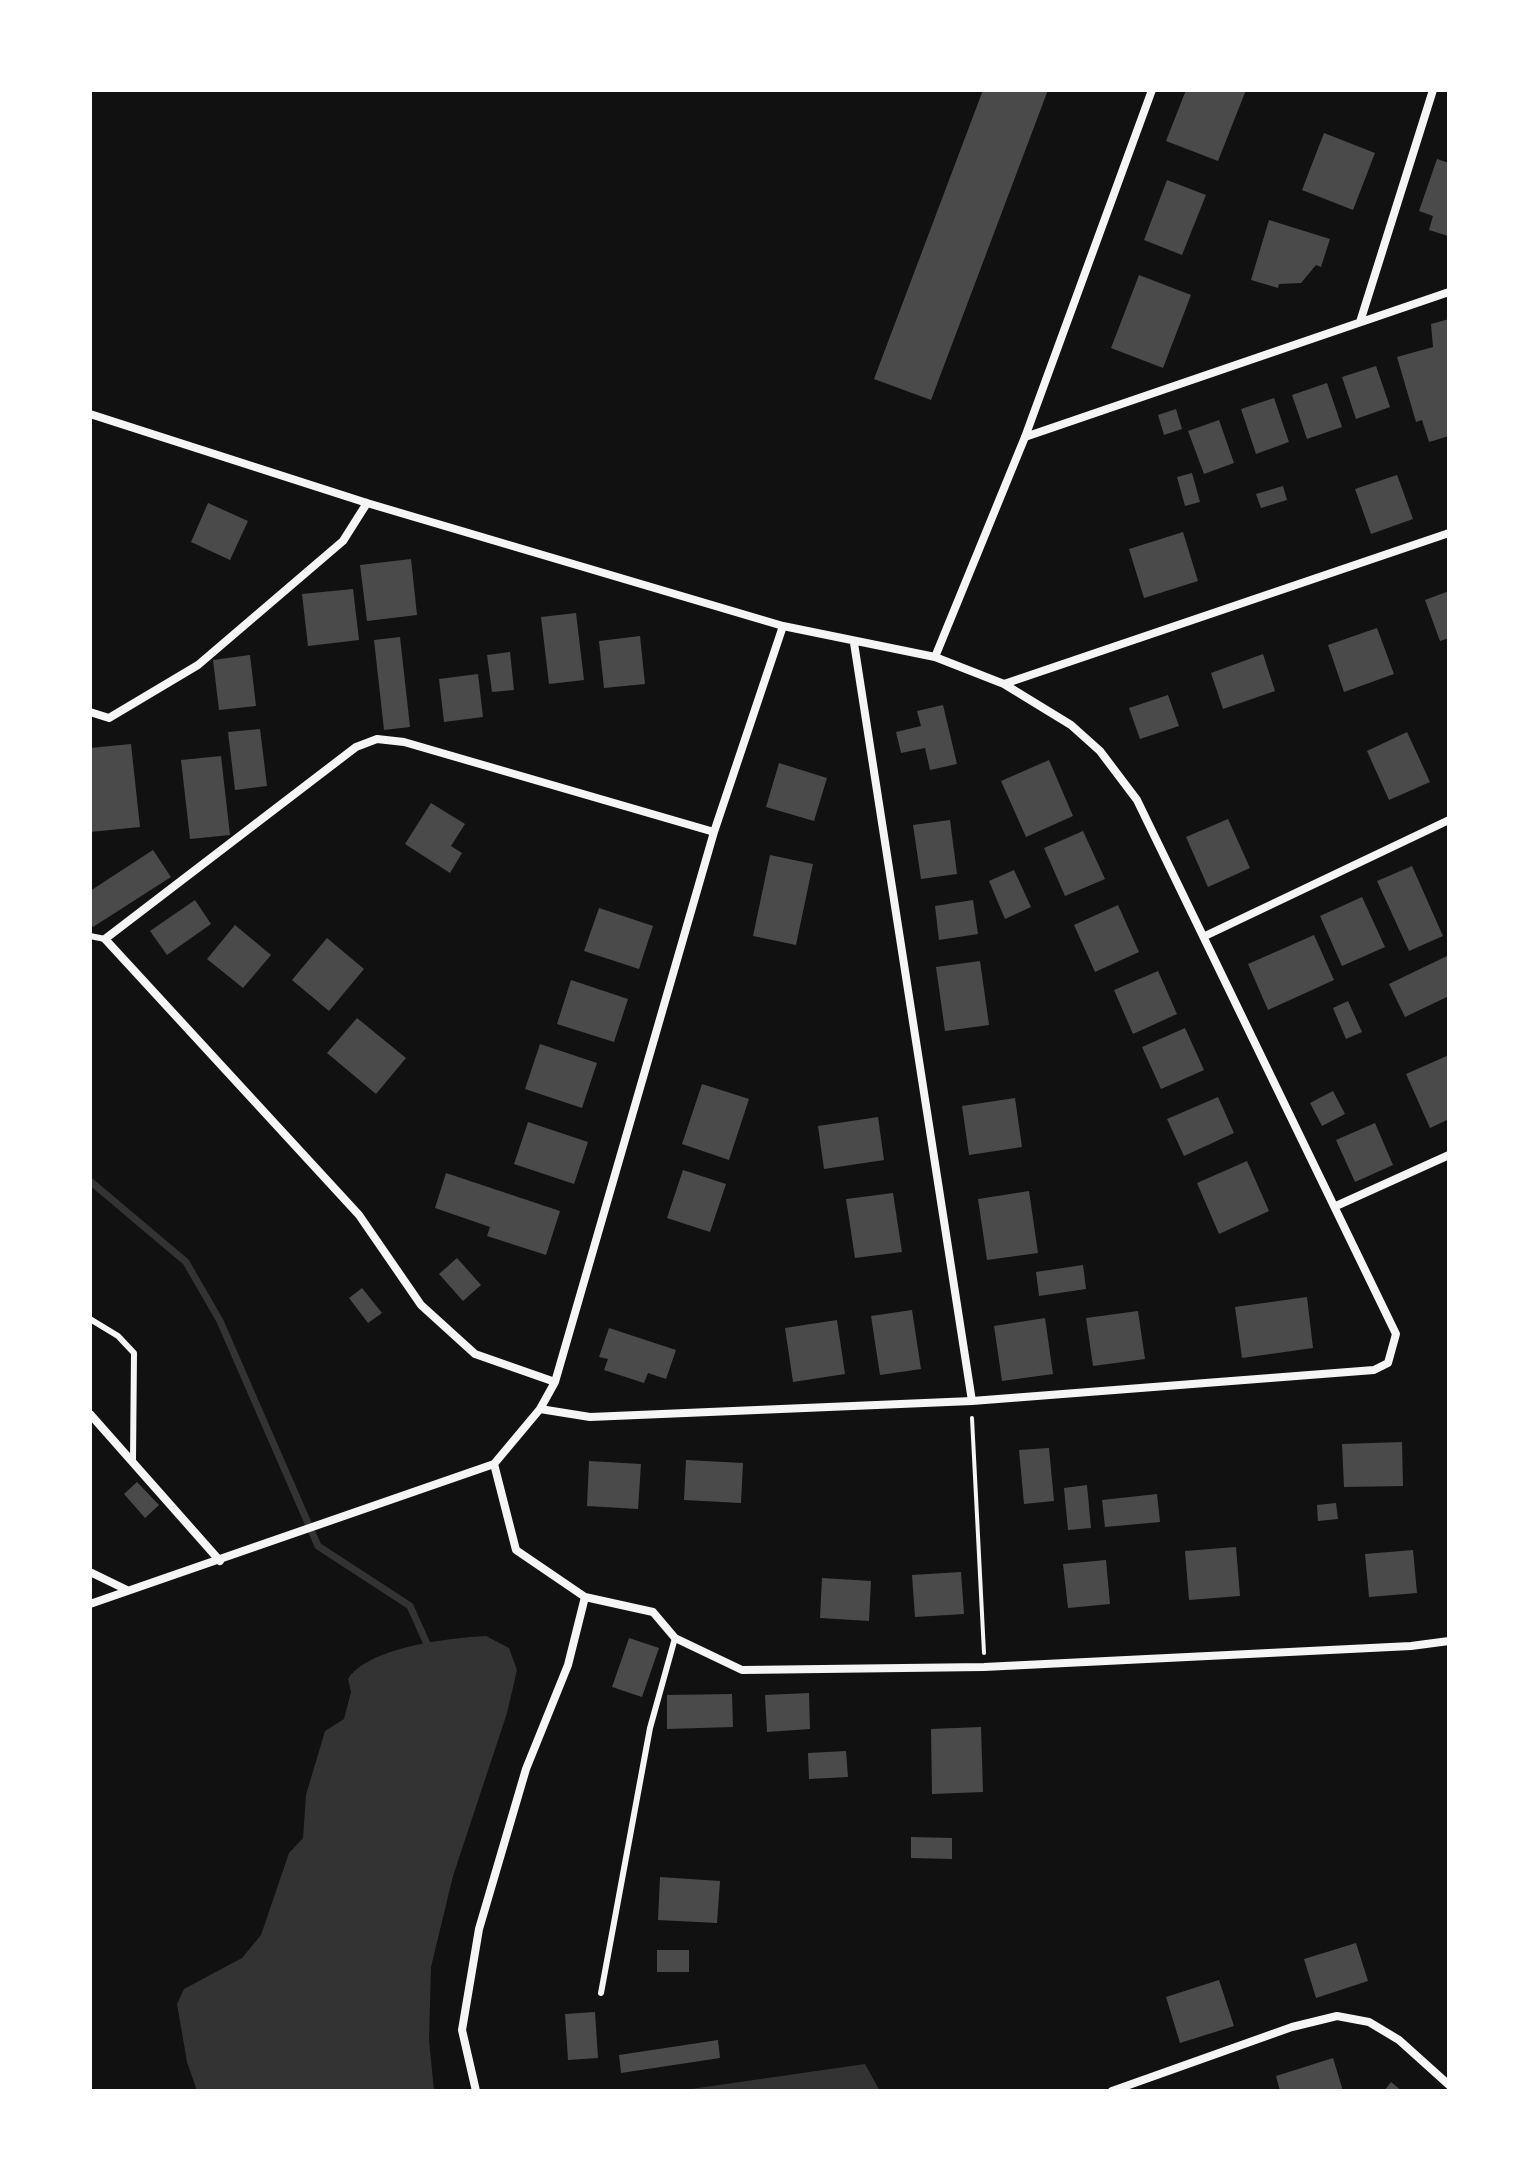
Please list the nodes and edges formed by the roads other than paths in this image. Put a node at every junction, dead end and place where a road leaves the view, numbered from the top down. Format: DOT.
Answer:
graph roads {
  1 [pos="1152,90"];
  2 [pos="1433,90"];
  3 [pos="1449,292"];
  4 [pos="1360,322"];
  5 [pos="90,414"];
  6 [pos="1025,437"];
  7 [pos="367,503"];
  8 [pos="1449,533"];
  9 [pos="783,626"];
  10 [pos="854,643"];
  11 [pos="935,657"];
  12 [pos="1004,684"];
  13 [pos="90,712"];
  14 [pos="1449,820"];
  15 [pos="714,832"];
  16 [pos="90,936"];
  17 [pos="1205,936"];
  18 [pos="105,939"];
  19 [pos="1449,1155"];
  20 [pos="1336,1206"];
  21 [pos="90,1319"];
  22 [pos="555,1382"];
  23 [pos="972,1401"];
  24 [pos="540,1409"];
  25 [pos="90,1414"];
  26 [pos="133,1460"];
  27 [pos="494,1464"];
  28 [pos="220,1561"];
  29 [pos="90,1572"];
  30 [pos="127,1590"];
  31 [pos="585,1597"];
  32 [pos="90,1604"];
  33 [pos="675,1638"];
  34 [pos="1449,1641"];
  35 [pos="601,1993"];
  36 [pos="1449,2085"];
  37 [pos="476,2091"];
  38 [pos="1112,2091"];
  1 -- 6 [label="street"];
  2 -- 4 [label="street"];
  3 -- 4 [label="street"];
  4 -- 6 [label="street"];
  5 -- 7 [label="street"];
  6 -- 11 [label="street"];
  7 -- 9 [label="street"];
  7 -- 13 [label="street"];
  8 -- 12 [label="street"];
  9 -- 10 [label="street"];
  9 -- 15 [label="street"];
  10 -- 11 [label="street"];
  10 -- 23 [label="street"];
  11 -- 12 [label="street"];
  12 -- 17 [label="street"];
  14 -- 17 [label="street"];
  15 -- 18 [label="street"];
  15 -- 22 [label="street"];
  16 -- 18 [label="lane"];
  17 -- 20 [label="street"];
  18 -- 22 [label="street"];
  19 -- 20 [label="street"];
  20 -- 23 [label="street"];
  21 -- 26 [label="lane"];
  22 -- 24 [label="street"];
  23 -- 24 [label="street"];
  24 -- 27 [label="street"];
  25 -- 26 [label="street"];
  26 -- 28 [label="street"];
  27 -- 28 [label="street"];
  27 -- 31 [label="street"];
  28 -- 30 [label="street"];
  29 -- 30 [label="street"];
  30 -- 32 [label="street"];
  31 -- 33 [label="street"];
  31 -- 37 [label="street"];
  33 -- 34 [label="street"];
  33 -- 35 [label="lane"];
  36 -- 38 [label="street"];
}
